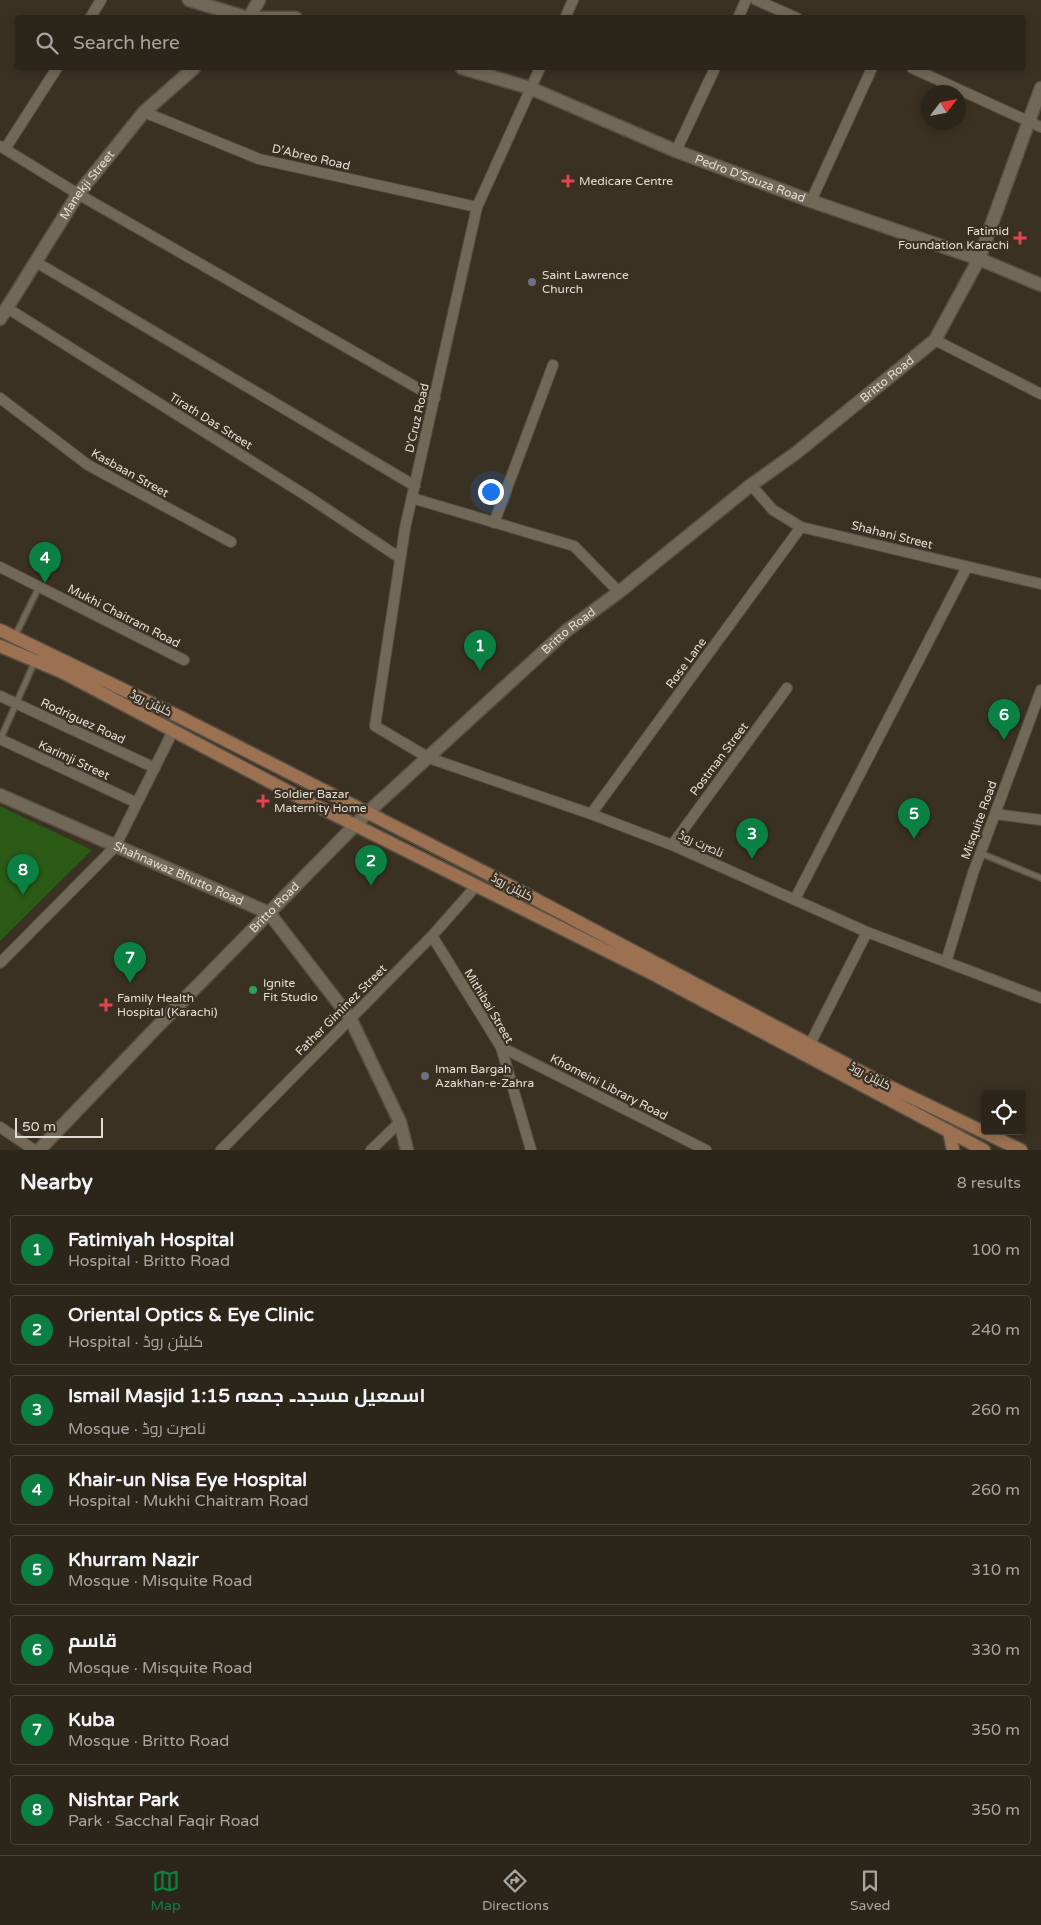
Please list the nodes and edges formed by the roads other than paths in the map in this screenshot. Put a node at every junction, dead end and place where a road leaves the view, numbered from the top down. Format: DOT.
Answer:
graph roads {
  1 [pos="101,0"];
  2 [pos="189,0"];
  3 [pos="259,0"];
  4 [pos="573,0"];
  5 [pos="746,0"];
  6 [pos="756,0"];
  7 [pos="92,15"];
  8 [pos="239,15"];
  9 [pos="251,15"];
  10 [pos="566,15"];
  11 [pos="739,15"];
  12 [pos="790,15"];
  13 [pos="56,70"];
  14 [pos="192,70"];
  15 [pos="469,70"];
  16 [pos="539,70"];
  17 [pos="714,70"];
  18 [pos="871,70"];
  19 [pos="916,70"];
  20 [pos="530,88"];
  21 [pos="1041,88"];
  22 [pos="144,112"];
  23 [pos="1028,121"];
  24 [pos="1041,127"];
  25 [pos="3,147"];
  26 [pos="676,151"];
  27 [pos="78,194"];
  28 [pos="811,201"];
  29 [pos="477,207"];
  30 [pos="979,259"];
  31 [pos="36,262"];
  32 [pos="1041,285"];
  33 [pos="7,308"];
  34 [pos="0,320"];
  35 [pos="935,340"];
  36 [pos="554,365"];
  37 [pos="1041,394"];
  38 [pos="0,398"];
  39 [pos="435,398"];
  40 [pos="751,485"];
  41 [pos="414,486"];
  42 [pos="412,498"];
  43 [pos="494,523"];
  44 [pos="801,527"];
  45 [pos="231,542"];
  46 [pos="400,558"];
  47 [pos="0,567"];
  48 [pos="967,567"];
  49 [pos="1041,584"];
  50 [pos="39,587"];
  51 [pos="619,592"];
  52 [pos="0,630"];
  53 [pos="15,636"];
  54 [pos="0,646"];
  55 [pos="184,660"];
  56 [pos="35,661"];
  57 [pos="787,688"];
  58 [pos="0,696"];
  59 [pos="1040,697"];
  60 [pos="17,704"];
  61 [pos="173,731"];
  62 [pos="0,739"];
  63 [pos="429,758"];
  64 [pos="156,768"];
  65 [pos="0,794"];
  66 [pos="137,803"];
  67 [pos="366,814"];
  68 [pos="591,814"];
  69 [pos="995,814"];
  70 [pos="1041,820"];
  71 [pos="356,825"];
  72 [pos="672,844"];
  73 [pos="115,847"];
  74 [pos="980,853"];
  75 [pos="1041,878"];
  76 [pos="477,885"];
  77 [pos="795,899"];
  78 [pos="269,913"];
  79 [pos="868,932"];
  80 [pos="432,936"];
  81 [pos="946,962"];
  82 [pos="0,963"];
  83 [pos="1041,998"];
  84 [pos="350,1018"];
  85 [pos="810,1044"];
  86 [pos="501,1046"];
  87 [pos="400,1122"];
  88 [pos="0,1127"];
  89 [pos="949,1131"];
  90 [pos="34,1150"];
  91 [pos="39,1150"];
  92 [pos="221,1150"];
  93 [pos="371,1150"];
  94 [pos="407,1150"];
  95 [pos="531,1150"];
  96 [pos="706,1150"];
  97 [pos="953,1150"];
  98 [pos="984,1150"];
  99 [pos="1021,1150"];
  1 -- 7 [label="street"];
  2 -- 8 [label="street"];
  3 -- 9 [label="street"];
  4 -- 10 [label="street"];
  5 -- 11 [label="street"];
  6 -- 12 [label="street"];
  13 -- 25 [label="street"];
  14 -- 22 [label="street, Manekji Street"];
  15 -- 20 [label="street, Pedro D'Souza Road"];
  16 -- 20 [label="street, D'Cruz Road"];
  17 -- 26 [label="street"];
  18 -- 28 [label="street"];
  19 -- 23 [label="street"];
  20 -- 26 [label="street, Pedro D'Souza Road"];
  20 -- 29 [label="street, D'Cruz Road"];
  21 -- 23 [label="street, Britto Road"];
  22 -- 27 [label="street, Manekji Street"];
  22 -- 29 [label="street, D'Abreo Road"];
  23 -- 24 [label="street"];
  23 -- 30 [label="street, Britto Road"];
  25 -- 27 [label="street"];
  26 -- 28 [label="street, Pedro D'Souza Road"];
  27 -- 31 [label="street, Manekji Street"];
  27 -- 39 [label="street"];
  28 -- 30 [label="street, Pedro D'Souza Road"];
  29 -- 39 [label="street, D'Cruz Road"];
  30 -- 32 [label="street, Pedro D'Souza Road"];
  30 -- 35 [label="street, Britto Road"];
  31 -- 33 [label="street, Manekji Street"];
  31 -- 41 [label="street"];
  33 -- 34 [label="street, Manekji Street"];
  33 -- 46 [label="street, Tirath Das Street"];
  35 -- 37 [label="street"];
  35 -- 40 [label="street, Britto Road"];
  36 -- 43 [label="street"];
  38 -- 45 [label="street, Kasbaan Street"];
  39 -- 41 [label="street, D'Cruz Road"];
  40 -- 44 [label="street, Shahani Street"];
  40 -- 51 [label="street, Britto Road"];
  41 -- 42 [label="street, D'Cruz Road"];
  42 -- 43 [label="street"];
  42 -- 46 [label="street, D'Cruz Road"];
  43 -- 51 [label="street"];
  44 -- 48 [label="street, Shahani Street"];
  44 -- 68 [label="street, Rose Lane"];
  46 -- 63 [label="street, D'Cruz Road"];
  47 -- 50 [label="street, Mukhi Chaitram Road"];
  48 -- 49 [label="street, Shahani Street"];
  48 -- 77 [label="street"];
  50 -- 53 [label="lane"];
  50 -- 55 [label="street, Mukhi Chaitram Road"];
  51 -- 63 [label="street, Britto Road"];
  52 -- 53 [label="main road, کلیٹن روڈ"];
  53 -- 67 [label="main road, کلیٹن روڈ"];
  54 -- 56 [label="main road, کلیٹن روڈ"];
  56 -- 60 [label="lane"];
  56 -- 61 [label="main road, کلیٹن روڈ"];
  57 -- 72 [label="street, Postman Street"];
  58 -- 60 [label="street, Rodriguez Road"];
  59 -- 69 [label="street, Misquite Road"];
  60 -- 62 [label="lane"];
  60 -- 64 [label="street, Rodriguez Road"];
  61 -- 64 [label="street"];
  61 -- 71 [label="main road, کلیٹن روڈ"];
  62 -- 66 [label="street, Karimji Street"];
  63 -- 67 [label="street, Britto Road"];
  63 -- 68 [label="street, ناصرت روڈ"];
  64 -- 66 [label="street"];
  65 -- 73 [label="street, Shahnawaz Bhutto Road"];
  66 -- 73 [label="street"];
  67 -- 71 [label="street, Britto Road"];
  67 -- 85 [label="main road, کلیٹن روڈ"];
  68 -- 72 [label="street, ناصرت روڈ"];
  69 -- 70 [label="street"];
  69 -- 74 [label="street, Misquite Road"];
  71 -- 76 [label="main road, کلیٹن روڈ"];
  71 -- 78 [label="street, Britto Road"];
  72 -- 77 [label="street, ناصرت روڈ"];
  73 -- 78 [label="street, Shahnawaz Bhutto Road"];
  73 -- 82 [label="street"];
  74 -- 75 [label="lane"];
  74 -- 81 [label="street, Misquite Road"];
  76 -- 80 [label="street, Father Giminez Street"];
  76 -- 89 [label="main road, کلیٹن روڈ"];
  77 -- 79 [label="street, ناصرت روڈ"];
  78 -- 84 [label="street, Shahnawaz Bhutto Road"];
  78 -- 91 [label="street, Britto Road"];
  79 -- 81 [label="street, ناصرت روڈ"];
  79 -- 85 [label="street"];
  80 -- 84 [label="street, Father Giminez Street"];
  80 -- 86 [label="street, Mithibai Street"];
  81 -- 83 [label="street, ناصرت روڈ"];
  84 -- 87 [label="street, Shahnawaz Bhutto Road"];
  84 -- 92 [label="street, Father Giminez Street"];
  85 -- 99 [label="main road, کلیٹن روڈ"];
  86 -- 95 [label="street, Mithibai Street"];
  86 -- 96 [label="street, Khomeini Library Road"];
  87 -- 93 [label="street"];
  87 -- 94 [label="street, Shahnawaz Bhutto Road"];
  88 -- 90 [label="street"];
  89 -- 97 [label="main road"];
  89 -- 98 [label="main road, کلیٹن روڈ"];
}
